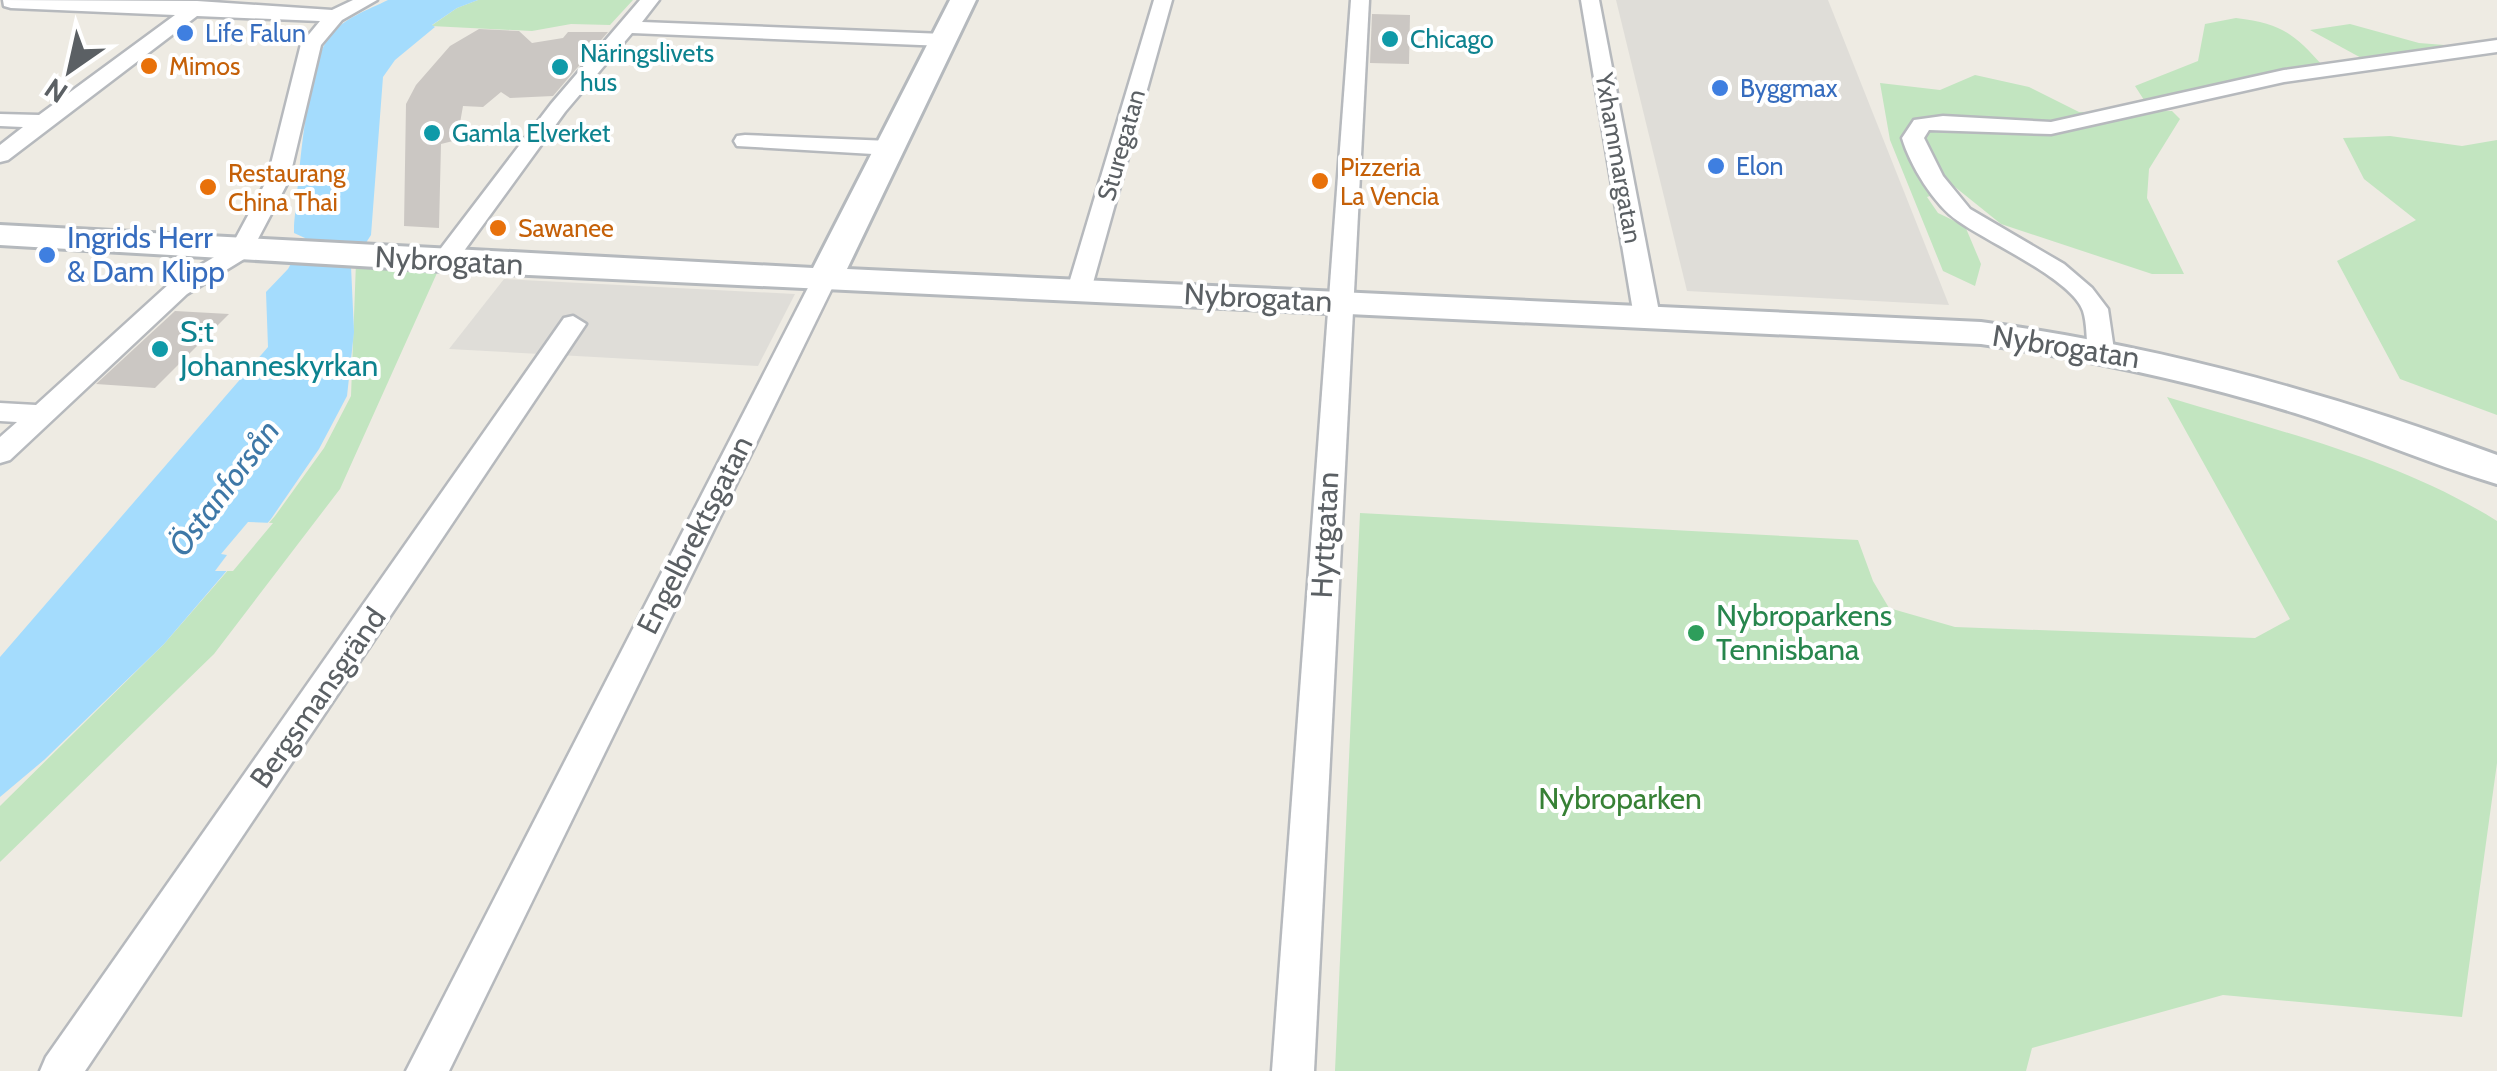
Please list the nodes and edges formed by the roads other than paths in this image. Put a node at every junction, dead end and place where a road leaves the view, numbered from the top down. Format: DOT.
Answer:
graph roads {
  1 [pos="368,0"];
  2 [pos="650,0"];
  3 [pos="964,0"];
  4 [pos="1163,0"];
  5 [pos="1360,0"];
  6 [pos="1590,0"];
  7 [pos="8,4"];
  8 [pos="199,6"];
  9 [pos="335,16"];
  10 [pos="628,27"];
  11 [pos="944,40"];
  12 [pos="2497,46"];
  13 [pos="0,120"];
  14 [pos="45,122"];
  15 [pos="745,141"];
  16 [pos="890,148"];
  17 [pos="0,155"];
  18 [pos="0,234"];
  19 [pos="240,250"];
  20 [pos="444,261"];
  21 [pos="825,278"];
  22 [pos="1079,290"];
  23 [pos="1339,302"];
  24 [pos="1646,316"];
  25 [pos="573,324"];
  26 [pos="2101,350"];
  27 [pos="0,412"];
  28 [pos="43,414"];
  29 [pos="0,454"];
  30 [pos="2497,470"];
  31 [pos="61,1071"];
  32 [pos="428,1071"];
  33 [pos="1292,1071"];
  1 -- 9 [label="street"];
  2 -- 10 [label="street"];
  3 -- 11 [label="street, Engelbrektsgatan"];
  4 -- 22 [label="street, Sturegatan"];
  5 -- 23 [label="street, Hyttgatan"];
  6 -- 24 [label="street, Yxhammargatan"];
  7 -- 8 [label="street"];
  8 -- 9 [label="street"];
  8 -- 14 [label="street"];
  9 -- 19 [label="street"];
  10 -- 11 [label="street"];
  10 -- 20 [label="street"];
  11 -- 16 [label="street, Engelbrektsgatan"];
  12 -- 26 [label="street"];
  13 -- 14 [label="street"];
  14 -- 17 [label="street"];
  15 -- 16 [label="street"];
  16 -- 21 [label="street, Engelbrektsgatan"];
  18 -- 19 [label="street, Nybrogatan"];
  19 -- 20 [label="street, Nybrogatan"];
  19 -- 28 [label="street"];
  20 -- 21 [label="street, Nybrogatan"];
  21 -- 22 [label="street, Nybrogatan"];
  21 -- 32 [label="street, Engelbrektsgatan"];
  22 -- 23 [label="street, Nybrogatan"];
  23 -- 24 [label="street, Nybrogatan"];
  23 -- 33 [label="street, Hyttgatan"];
  24 -- 26 [label="street, Nybrogatan"];
  25 -- 31 [label="street, Bergsmansgränd"];
  26 -- 30 [label="street, Nybrogatan"];
  27 -- 28 [label="street"];
  28 -- 29 [label="street"];
}
